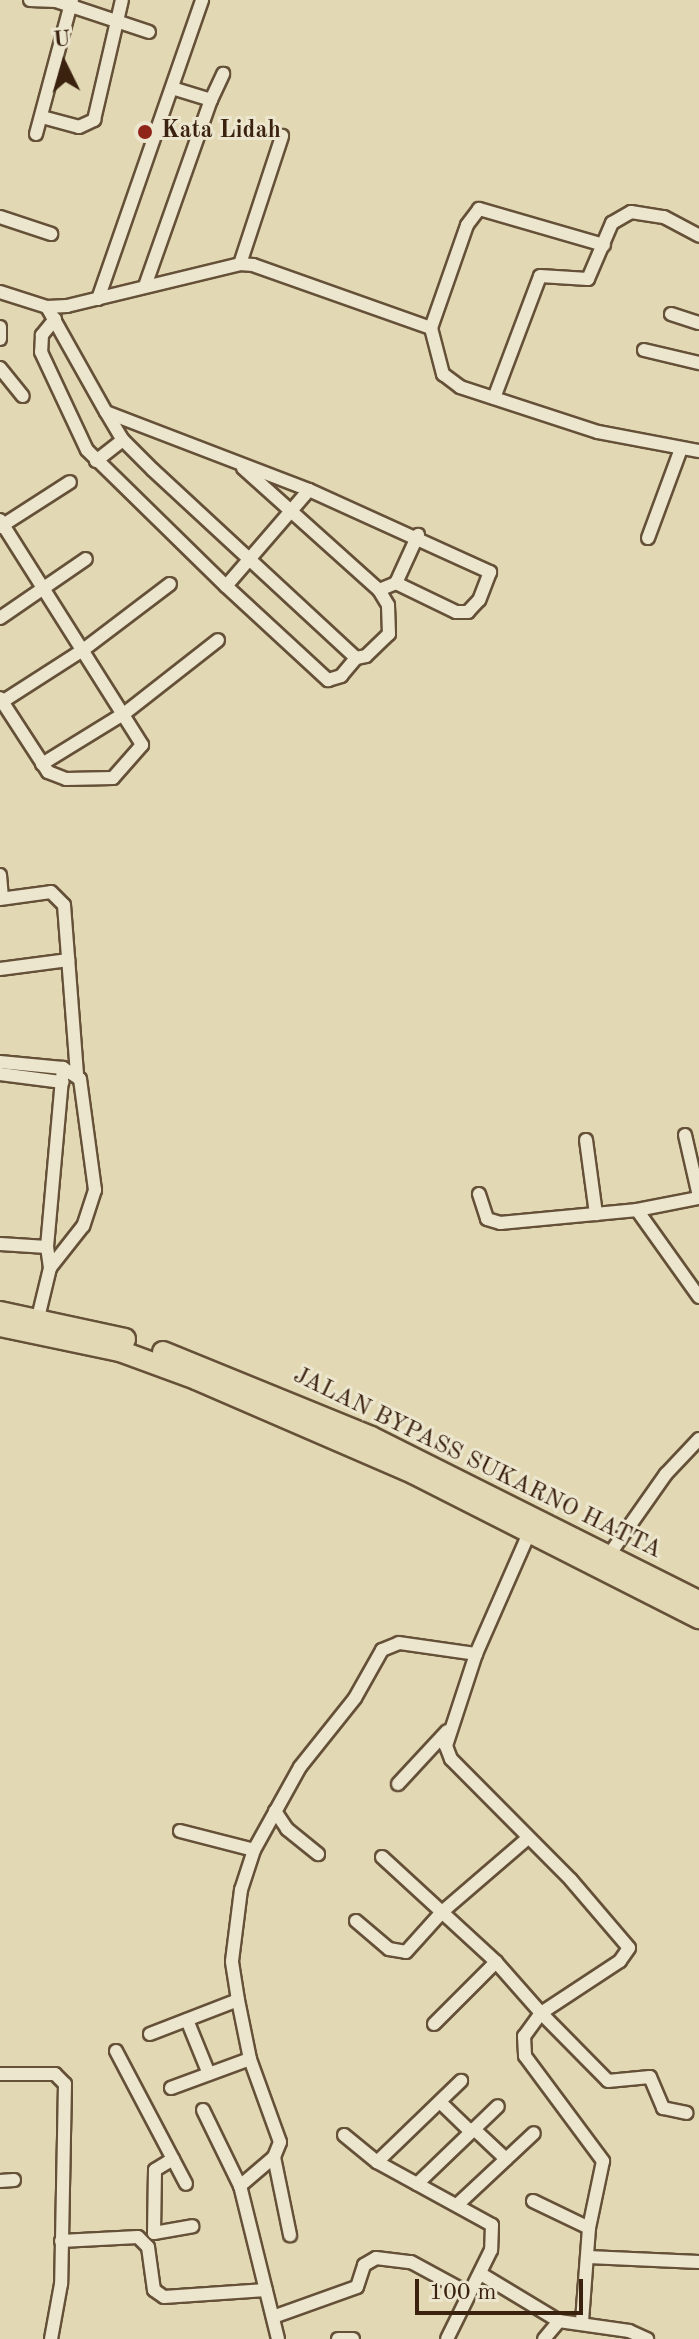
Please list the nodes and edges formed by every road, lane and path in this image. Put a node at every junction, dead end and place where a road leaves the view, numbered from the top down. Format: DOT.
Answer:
graph roads {
  1 [pos="30,0"];
  2 [pos="122,0"];
  3 [pos="202,0"];
  4 [pos="54,1"];
  5 [pos="71,3"];
  6 [pos="117,20"];
  7 [pos="149,32"];
  8 [pos="223,74"];
  9 [pos="172,88"];
  10 [pos="211,100"];
  11 [pos="42,117"];
  12 [pos="36,134"];
  13 [pos="282,136"];
  14 [pos="0,217"];
  15 [pos="51,234"];
  16 [pos="699,236"];
  17 [pos="604,245"];
  18 [pos="240,264"];
  19 [pos="145,286"];
  20 [pos="0,292"];
  21 [pos="98,299"];
  22 [pos="47,307"];
  23 [pos="671,314"];
  24 [pos="55,319"];
  25 [pos="699,323"];
  26 [pos="0,327"];
  27 [pos="431,328"];
  28 [pos="0,339"];
  29 [pos="644,350"];
  30 [pos="699,363"];
  31 [pos="0,368"];
  32 [pos="23,396"];
  33 [pos="494,398"];
  34 [pos="106,412"];
  35 [pos="123,440"];
  36 [pos="681,449"];
  37 [pos="699,451"];
  38 [pos="96,461"];
  39 [pos="238,463"];
  40 [pos="70,482"];
  41 [pos="309,490"];
  42 [pos="292,513"];
  43 [pos="1,524"];
  44 [pos="418,535"];
  45 [pos="648,538"];
  46 [pos="86,559"];
  47 [pos="250,562"];
  48 [pos="396,583"];
  49 [pos="170,584"];
  50 [pos="226,586"];
  51 [pos="46,587"];
  52 [pos="379,590"];
  53 [pos="0,618"];
  54 [pos="218,640"];
  55 [pos="83,650"];
  56 [pos="356,658"];
  57 [pos="2,699"];
  58 [pos="125,713"];
  59 [pos="42,764"];
  60 [pos="0,875"];
  61 [pos="1,899"];
  62 [pos="68,960"];
  63 [pos="0,969"];
  64 [pos="0,1062"];
  65 [pos="63,1068"];
  66 [pos="77,1073"];
  67 [pos="0,1074"];
  68 [pos="62,1082"];
  69 [pos="685,1135"];
  70 [pos="586,1140"];
  71 [pos="479,1194"];
  72 [pos="699,1197"];
  73 [pos="637,1210"];
  74 [pos="596,1214"];
  75 [pos="0,1244"];
  76 [pos="47,1247"];
  77 [pos="50,1268"];
  78 [pos="699,1297"];
  79 [pos="0,1312"];
  80 [pos="37,1324"];
  81 [pos="0,1326"];
  82 [pos="699,1439"];
  83 [pos="530,1531"];
  84 [pos="609,1555"];
  85 [pos="699,1601"];
  86 [pos="699,1618"];
  87 [pos="476,1654"];
  88 [pos="447,1731"];
  89 [pos="398,1784"];
  90 [pos="275,1811"];
  91 [pos="180,1831"];
  92 [pos="528,1838"];
  93 [pos="254,1850"];
  94 [pos="318,1854"];
  95 [pos="382,1857"];
  96 [pos="442,1912"];
  97 [pos="356,1921"];
  98 [pos="496,1962"];
  99 [pos="238,2000"];
  100 [pos="541,2013"];
  101 [pos="187,2020"];
  102 [pos="434,2024"];
  103 [pos="150,2034"];
  104 [pos="116,2051"];
  105 [pos="250,2059"];
  106 [pos="0,2074"];
  107 [pos="209,2074"];
  108 [pos="461,2081"];
  109 [pos="171,2088"];
  110 [pos="440,2102"];
  111 [pos="498,2106"];
  112 [pos="203,2110"];
  113 [pos="686,2113"];
  114 [pos="473,2130"];
  115 [pos="534,2133"];
  116 [pos="344,2135"];
  117 [pos="274,2157"];
  118 [pos="173,2159"];
  119 [pos="506,2159"];
  120 [pos="377,2162"];
  121 [pos="14,2180"];
  122 [pos="0,2181"];
  123 [pos="186,2184"];
  124 [pos="417,2184"];
  125 [pos="240,2186"];
  126 [pos="533,2201"];
  127 [pos="457,2205"];
  128 [pos="192,2226"];
  129 [pos="589,2228"];
  130 [pos="290,2235"];
  131 [pos="150,2238"];
  132 [pos="61,2241"];
  133 [pos="588,2257"];
  134 [pos="699,2262"];
  135 [pos="481,2274"];
  136 [pos="266,2290"];
  137 [pos="468,2293"];
  138 [pos="273,2317"];
  139 [pos="559,2321"];
  140 [pos="582,2322"];
  141 [pos="51,2339"];
  142 [pos="278,2339"];
  143 [pos="338,2339"];
  144 [pos="353,2339"];
  145 [pos="447,2339"];
  146 [pos="544,2339"];
  147 [pos="647,2339"];
  1 -- 4 [label="street"];
  2 -- 6 [label="street"];
  3 -- 9 [label="street"];
  4 -- 5 [label="street"];
  5 -- 6 [label="street"];
  5 -- 11 [label="street"];
  6 -- 7 [label="street"];
  6 -- 11 [label="street"];
  8 -- 10 [label="street"];
  9 -- 10 [label="street"];
  9 -- 21 [label="street"];
  10 -- 19 [label="street"];
  11 -- 12 [label="street"];
  13 -- 18 [label="street"];
  14 -- 15 [label="street"];
  16 -- 17 [label="street"];
  17 -- 27 [label="street"];
  17 -- 33 [label="street"];
  18 -- 19 [label="street"];
  18 -- 27 [label="street"];
  19 -- 21 [label="street"];
  20 -- 22 [label="street"];
  21 -- 22 [label="street"];
  22 -- 24 [label="street"];
  23 -- 25 [label="street"];
  24 -- 34 [label="street"];
  24 -- 38 [label="street"];
  26 -- 28 [label="street"];
  27 -- 33 [label="street"];
  29 -- 30 [label="street"];
  31 -- 32 [label="street"];
  33 -- 36 [label="street"];
  34 -- 35 [label="street"];
  34 -- 39 [label="street"];
  35 -- 38 [label="street"];
  35 -- 47 [label="street"];
  36 -- 37 [label="street"];
  36 -- 45 [label="street"];
  38 -- 50 [label="street"];
  39 -- 41 [label="street"];
  39 -- 42 [label="street"];
  40 -- 43 [label="street"];
  41 -- 42 [label="street"];
  41 -- 44 [label="street"];
  42 -- 47 [label="street"];
  42 -- 52 [label="street"];
  43 -- 51 [label="street"];
  44 -- 48 [label="street"];
  44 -- 48 [label="street"];
  46 -- 51 [label="street"];
  47 -- 50 [label="street"];
  47 -- 56 [label="street"];
  48 -- 52 [label="street"];
  49 -- 55 [label="street"];
  50 -- 56 [label="street"];
  51 -- 53 [label="street"];
  51 -- 55 [label="street"];
  52 -- 56 [label="street"];
  54 -- 58 [label="street"];
  55 -- 57 [label="street"];
  55 -- 58 [label="street"];
  57 -- 59 [label="street"];
  58 -- 59 [label="street"];
  58 -- 59 [label="street"];
  60 -- 61 [label="street"];
  61 -- 62 [label="street"];
  62 -- 63 [label="street"];
  62 -- 66 [label="street"];
  64 -- 65 [label="street"];
  65 -- 66 [label="street"];
  65 -- 68 [label="street"];
  66 -- 77 [label="street"];
  67 -- 68 [label="street"];
  68 -- 76 [label="street"];
  69 -- 72 [label="street"];
  70 -- 74 [label="street"];
  71 -- 74 [label="street"];
  72 -- 73 [label="street"];
  73 -- 74 [label="street"];
  73 -- 78 [label="street"];
  75 -- 76 [label="street"];
  76 -- 77 [label="street"];
  77 -- 80 [label="street"];
  79 -- 80 [label="highway, JALAN BYPASS SUKARNO HATTA"];
  80 -- 81 [label="highway, JALAN BYPASS SUKARNO HATTA"];
  80 -- 83 [label="highway, JALAN BYPASS SUKARNO HATTA"];
  80 -- 84 [label="highway, JALAN BYPASS SUKARNO HATTA"];
  82 -- 84 [label="street"];
  83 -- 86 [label="highway, JALAN BYPASS SUKARNO HATTA"];
  83 -- 87 [label="street"];
  84 -- 85 [label="highway, JALAN BYPASS SUKARNO HATTA"];
  87 -- 88 [label="street"];
  87 -- 90 [label="street"];
  88 -- 89 [label="street"];
  88 -- 92 [label="street"];
  90 -- 93 [label="street"];
  90 -- 94 [label="street"];
  91 -- 93 [label="street"];
  92 -- 96 [label="street"];
  92 -- 100 [label="street"];
  93 -- 99 [label="street"];
  95 -- 96 [label="street"];
  96 -- 97 [label="street"];
  96 -- 98 [label="street"];
  98 -- 100 [label="street"];
  98 -- 102 [label="street"];
  99 -- 101 [label="street"];
  99 -- 105 [label="street"];
  100 -- 113 [label="street"];
  100 -- 129 [label="street"];
  101 -- 103 [label="street"];
  101 -- 107 [label="street"];
  104 -- 118 [label="street"];
  105 -- 107 [label="street"];
  105 -- 117 [label="street"];
  106 -- 132 [label="street"];
  107 -- 109 [label="street"];
  108 -- 110 [label="street"];
  110 -- 114 [label="street"];
  110 -- 120 [label="street"];
  111 -- 114 [label="street"];
  112 -- 125 [label="street"];
  114 -- 119 [label="street"];
  114 -- 124 [label="street"];
  115 -- 119 [label="street"];
  116 -- 120 [label="street"];
  117 -- 125 [label="street"];
  117 -- 130 [label="street"];
  118 -- 123 [label="street"];
  118 -- 131 [label="street"];
  119 -- 127 [label="street"];
  120 -- 124 [label="street"];
  121 -- 122 [label="street"];
  124 -- 127 [label="street"];
  125 -- 136 [label="street"];
  126 -- 129 [label="street"];
  127 -- 135 [label="street"];
  128 -- 131 [label="street"];
  129 -- 133 [label="street"];
  131 -- 132 [label="street"];
  131 -- 136 [label="street"];
  132 -- 141 [label="street"];
  133 -- 134 [label="street"];
  133 -- 140 [label="street"];
  135 -- 137 [label="street"];
  135 -- 139 [label="street"];
  136 -- 138 [label="street"];
  137 -- 138 [label="street"];
  137 -- 145 [label="street"];
  138 -- 142 [label="street"];
  139 -- 140 [label="street"];
  139 -- 146 [label="street"];
  140 -- 147 [label="street"];
  143 -- 144 [label="street"];
}
